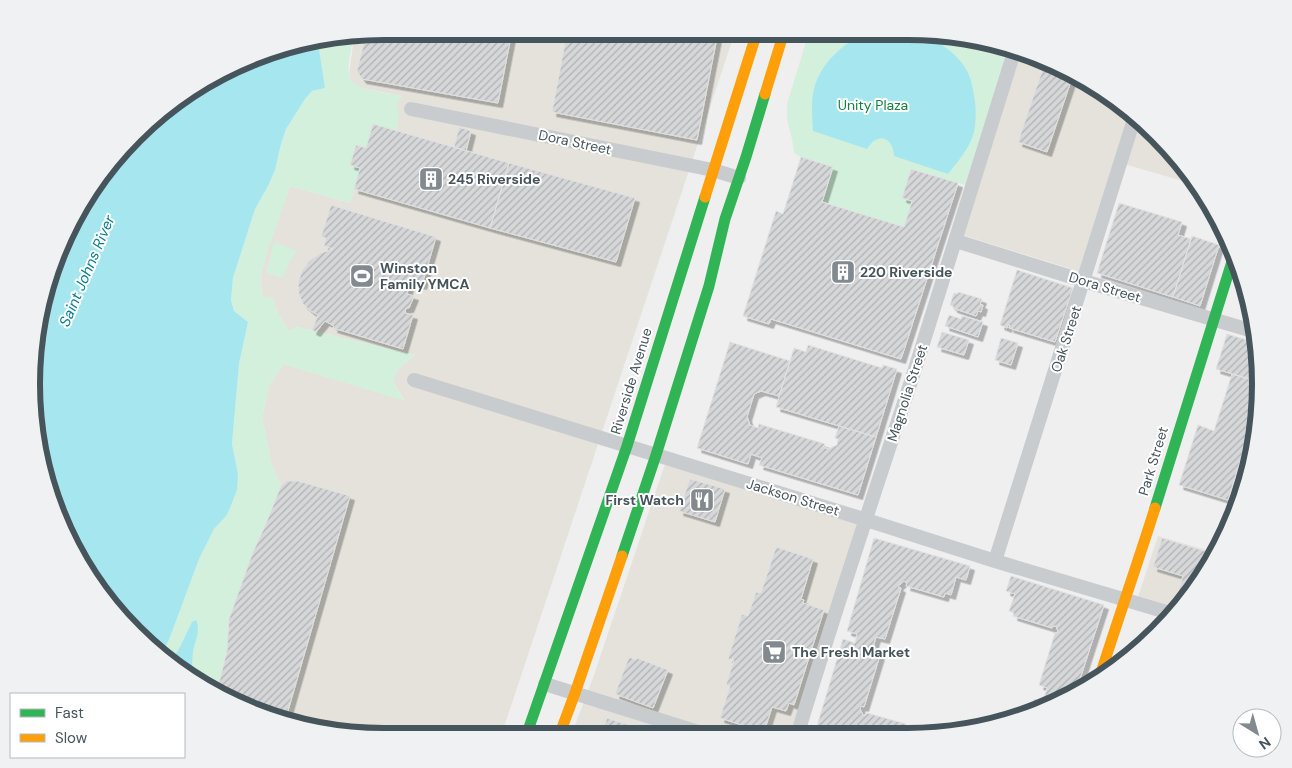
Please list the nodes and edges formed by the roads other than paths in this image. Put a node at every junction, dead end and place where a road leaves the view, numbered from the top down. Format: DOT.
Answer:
graph roads {
  1 [pos="754,40"];
  2 [pos="782,40"];
  3 [pos="1013,56"];
  4 [pos="411,109"];
  5 [pos="1133,123"];
  6 [pos="713,170"];
  7 [pos="739,178"];
  8 [pos="956,241"];
  9 [pos="1231,265"];
  10 [pos="1084,281"];
  11 [pos="1214,320"];
  12 [pos="1247,330"];
  13 [pos="414,380"];
  14 [pos="627,446"];
  15 [pos="656,455"];
  16 [pos="865,519"];
  17 [pos="995,561"];
  18 [pos="1124,599"];
  19 [pos="1166,612"];
  20 [pos="1103,667"];
  21 [pos="545,684"];
  22 [pos="574,693"];
  23 [pos="529,728"];
  24 [pos="562,728"];
  25 [pos="665,728"];
  26 [pos="798,728"];
  1 -- 6 [label="main road, Riverside Avenue"];
  2 -- 7 [label="main road"];
  3 -- 8 [label="street, Magnolia Street"];
  4 -- 6 [label="street, Dora Street"];
  5 -- 10 [label="street, Oak Street"];
  6 -- 7 [label="street, Dora Street"];
  6 -- 14 [label="main road, Riverside Avenue"];
  7 -- 15 [label="main road"];
  8 -- 10 [label="street, Dora Street"];
  8 -- 16 [label="street, Magnolia Street"];
  9 -- 11 [label="main road, Park Street"];
  10 -- 11 [label="street, Dora Street"];
  10 -- 17 [label="street, Oak Street"];
  11 -- 12 [label="street, Dora Street"];
  11 -- 18 [label="main road, Park Street"];
  13 -- 14 [label="street, Jackson Street"];
  14 -- 15 [label="street, Jackson Street"];
  14 -- 21 [label="main road, Riverside Avenue"];
  15 -- 16 [label="street, Jackson Street"];
  15 -- 22 [label="main road"];
  16 -- 17 [label="street, Jackson Street"];
  16 -- 26 [label="street, Magnolia Street"];
  17 -- 18 [label="street, Jackson Street"];
  18 -- 19 [label="street, Jackson Street"];
  18 -- 20 [label="main road, Park Street"];
  21 -- 22 [label="street"];
  21 -- 23 [label="main road, Riverside Avenue"];
  22 -- 24 [label="main road"];
  22 -- 25 [label="street"];
}
